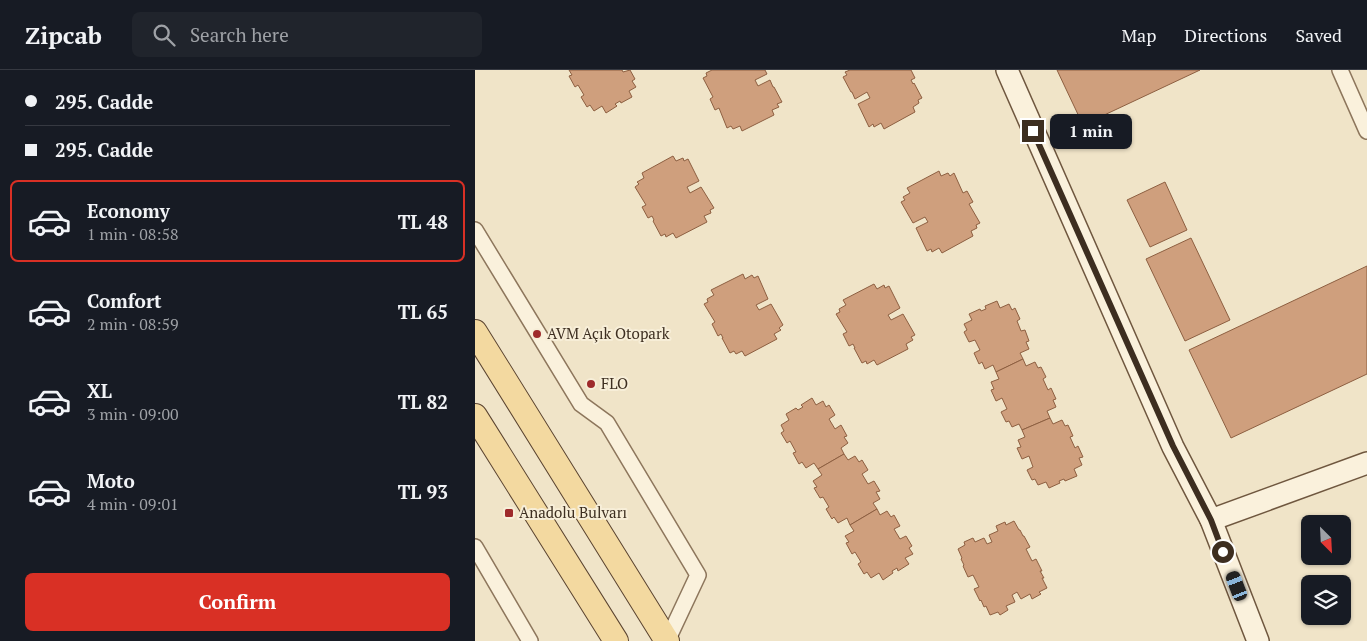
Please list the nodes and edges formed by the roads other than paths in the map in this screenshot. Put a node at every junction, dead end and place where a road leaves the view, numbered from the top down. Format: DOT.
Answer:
graph roads {
  1 [pos="1007,70"];
  2 [pos="1340,70"];
  3 [pos="1367,131"];
  4 [pos="475,230"];
  5 [pos="475,332"];
  6 [pos="475,416"];
  7 [pos="1367,463"];
  8 [pos="1211,520"];
  9 [pos="475,547"];
  10 [pos="530,641"];
  11 [pos="616,641"];
  12 [pos="667,641"];
  13 [pos="1258,641"];
  1 -- 8 [label="street"];
  2 -- 3 [label="street"];
  4 -- 12 [label="street"];
  5 -- 12 [label="main road"];
  6 -- 11 [label="main road"];
  7 -- 8 [label="street"];
  8 -- 13 [label="street"];
  9 -- 10 [label="street"];
}
